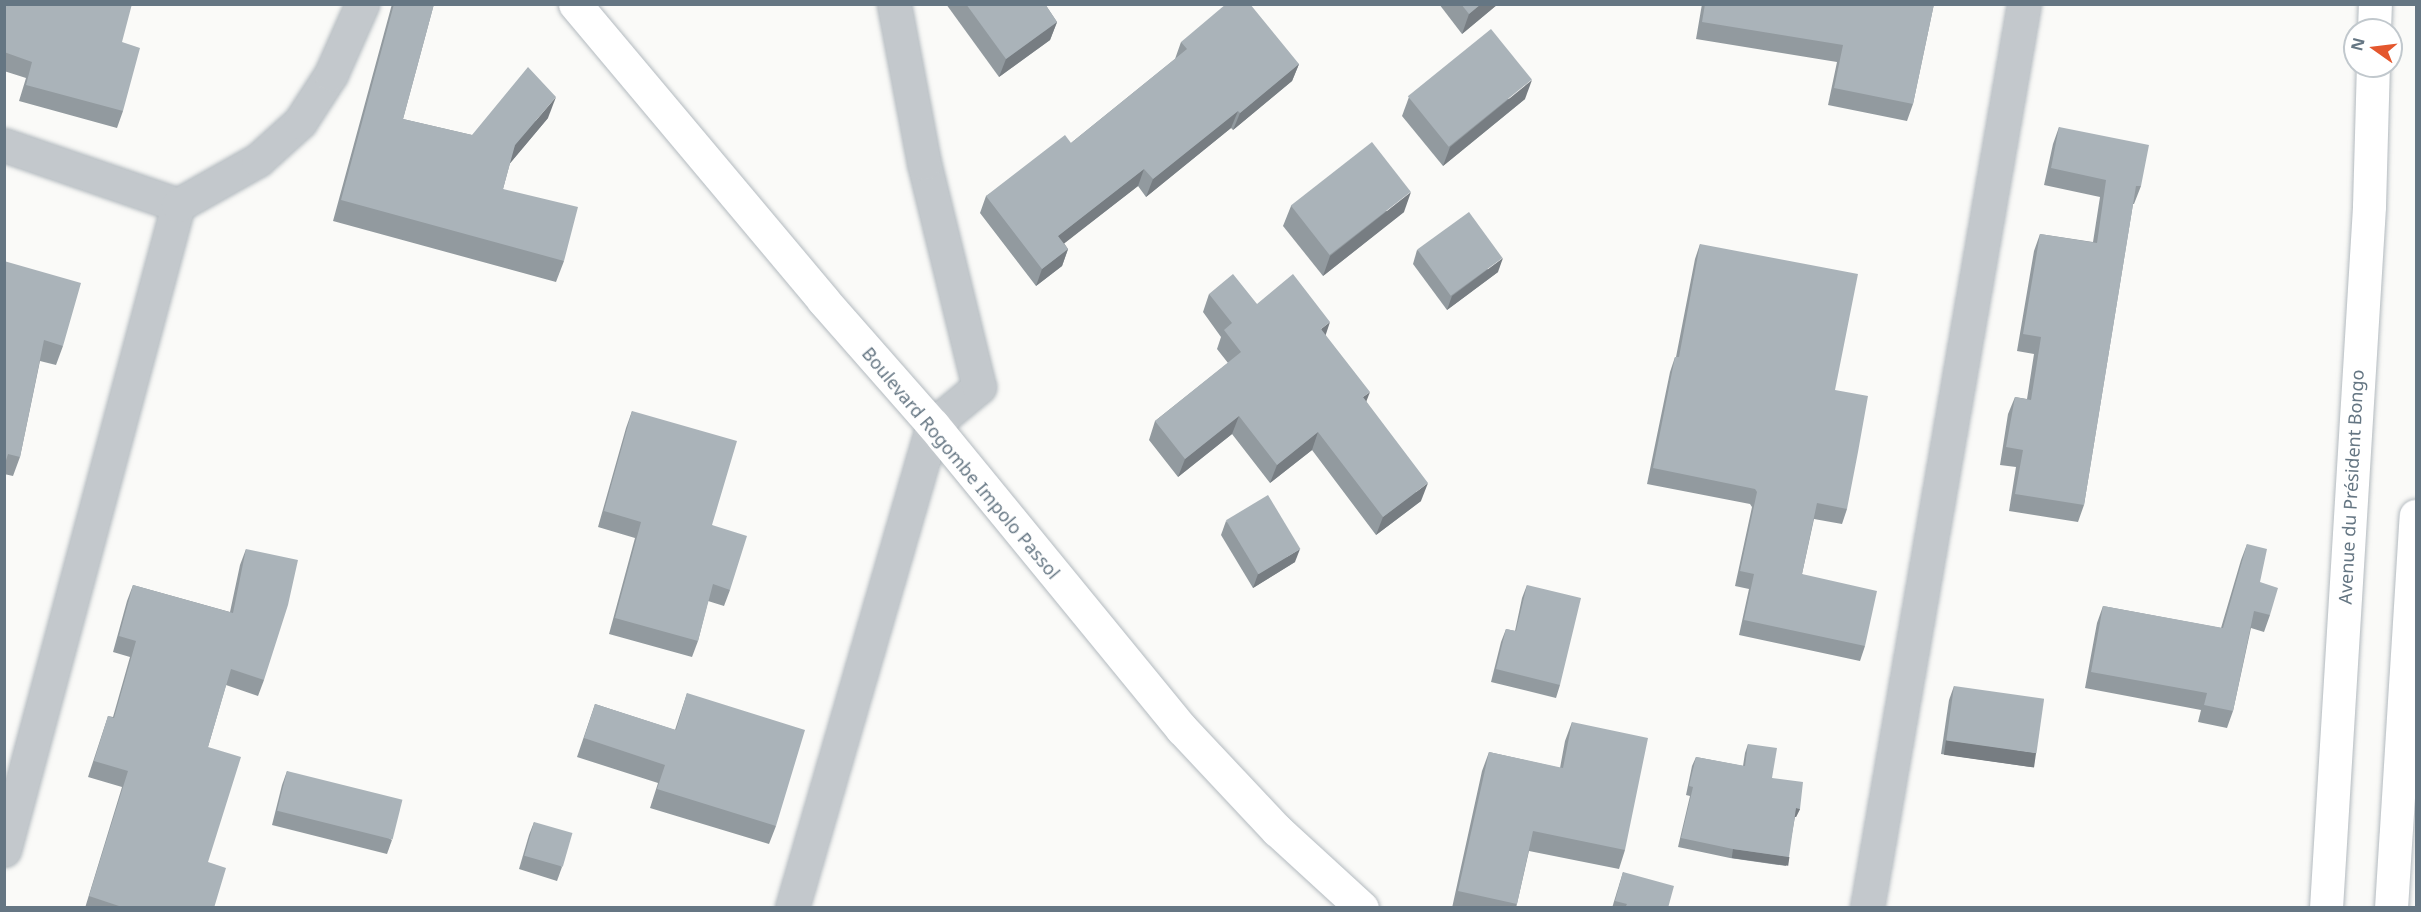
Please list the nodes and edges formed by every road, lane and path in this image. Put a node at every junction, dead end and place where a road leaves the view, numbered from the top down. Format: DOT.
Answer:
graph roads {
  1 [pos="362,4"];
  2 [pos="575,4"];
  3 [pos="894,4"];
  4 [pos="2024,4"];
  5 [pos="2373,78"];
  6 [pos="4,145"];
  7 [pos="178,205"];
  8 [pos="933,425"];
  9 [pos="2416,516"];
  10 [pos="2413,630"];
  11 [pos="4,850"];
  12 [pos="792,908"];
  13 [pos="1362,908"];
  14 [pos="1867,908"];
  15 [pos="2326,908"];
  16 [pos="2391,908"];
  1 -- 7 [label="street"];
  2 -- 8 [label="street, Boulevard Rogombe Impolo Passol"];
  3 -- 8 [label="street"];
  4 -- 14 [label="street"];
  5 -- 15 [label="street, Avenue du Président Bongo"];
  6 -- 7 [label="street"];
  7 -- 11 [label="street"];
  8 -- 12 [label="street"];
  8 -- 13 [label="street, Boulevard Rogombe Impolo Passol"];
  9 -- 10 [label="street"];
  10 -- 16 [label="street"];
}
